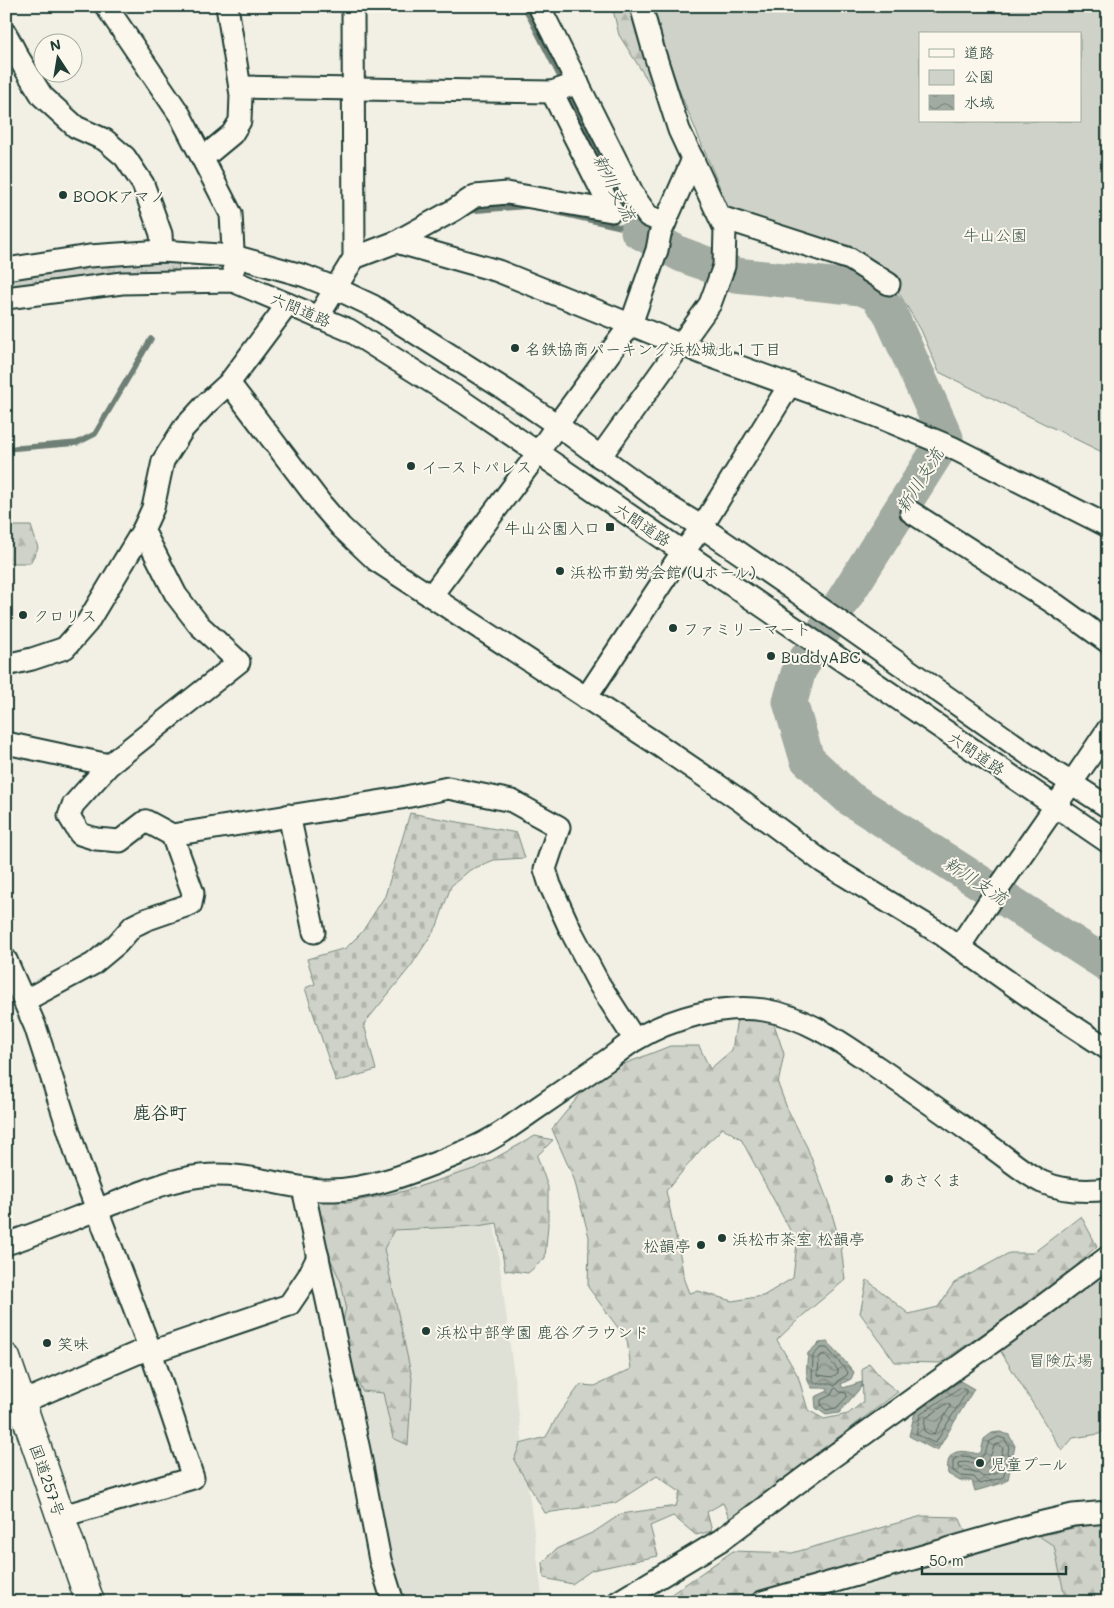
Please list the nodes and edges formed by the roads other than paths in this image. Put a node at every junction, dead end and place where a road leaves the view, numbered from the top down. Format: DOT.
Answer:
graph roads {
  1 [pos="106,6"];
  2 [pos="227,6"];
  3 [pos="353,6"];
  4 [pos="539,6"];
  5 [pos="641,6"];
  6 [pos="6,34"];
  7 [pos="240,87"];
  8 [pos="567,87"];
  9 [pos="353,89"];
  10 [pos="202,158"];
  11 [pos="693,159"];
  12 [pos="720,218"];
  13 [pos="660,236"];
  14 [pos="396,242"];
  15 [pos="162,251"];
  16 [pos="234,256"];
  17 [pos="354,258"];
  18 [pos="6,269"];
  19 [pos="233,281"];
  20 [pos="889,284"];
  21 [pos="335,288"];
  22 [pos="6,298"];
  23 [pos="288,304"];
  24 [pos="318,316"];
  25 [pos="631,324"];
  26 [pos="682,344"];
  27 [pos="229,383"];
  28 [pos="790,384"];
  29 [pos="557,425"];
  30 [pos="538,452"];
  31 [pos="600,457"];
  32 [pos="912,512"];
  33 [pos="1108,526"];
  34 [pos="702,527"];
  35 [pos="144,530"];
  36 [pos="684,552"];
  37 [pos="431,596"];
  38 [pos="1108,642"];
  39 [pos="6,665"];
  40 [pos="586,698"];
  41 [pos="1108,729"];
  42 [pos="6,743"];
  43 [pos="109,765"];
  44 [pos="1072,783"];
  45 [pos="1055,807"];
  46 [pos="1108,807"];
  47 [pos="289,816"];
  48 [pos="172,835"];
  49 [pos="1108,842"];
  50 [pos="314,932"];
  51 [pos="959,947"];
  52 [pos="6,960"];
  53 [pos="24,1002"];
  54 [pos="635,1040"];
  55 [pos="1108,1048"];
  56 [pos="303,1188"];
  57 [pos="1108,1189"];
  58 [pos="96,1210"];
  59 [pos="6,1244"];
  60 [pos="318,1257"];
  61 [pos="1108,1257"];
  62 [pos="150,1350"];
  63 [pos="6,1358"];
  64 [pos="14,1406"];
  65 [pos="1108,1512"];
  66 [pos="61,1515"];
  67 [pos="90,1602"];
  68 [pos="393,1602"];
  69 [pos="618,1602"];
  70 [pos="762,1602"];
  1 -- 10 [label="street"];
  2 -- 7 [label="street"];
  3 -- 9 [label="street"];
  4 -- 8 [label="street"];
  5 -- 11 [label="street"];
  6 -- 15 [label="street"];
  7 -- 9 [label="street"];
  7 -- 10 [label="street"];
  8 -- 9 [label="street"];
  8 -- 13 [label="street"];
  8 -- 14 [label="street"];
  9 -- 17 [label="street"];
  10 -- 16 [label="street"];
  11 -- 12 [label="street"];
  11 -- 13 [label="street"];
  12 -- 20 [label="street"];
  12 -- 26 [label="street"];
  13 -- 25 [label="street"];
  14 -- 17 [label="street"];
  14 -- 25 [label="street"];
  15 -- 16 [label="street, 六間道路"];
  15 -- 18 [label="street, 六間道路"];
  16 -- 19 [label="street"];
  16 -- 21 [label="street, 六間道路"];
  17 -- 21 [label="street"];
  19 -- 22 [label="street"];
  19 -- 23 [label="street, 六間道路"];
  21 -- 24 [label="street"];
  21 -- 29 [label="street, 六間道路"];
  23 -- 24 [label="street, 六間道路"];
  23 -- 27 [label="street"];
  24 -- 30 [label="street, 六間道路"];
  25 -- 26 [label="street"];
  25 -- 29 [label="street"];
  26 -- 28 [label="street"];
  26 -- 31 [label="street"];
  27 -- 35 [label="street"];
  27 -- 37 [label="street"];
  28 -- 33 [label="street"];
  28 -- 34 [label="street"];
  29 -- 30 [label="street"];
  29 -- 31 [label="street, 六間道路"];
  30 -- 36 [label="street, 六間道路"];
  30 -- 37 [label="street"];
  31 -- 34 [label="street, 六間道路"];
  32 -- 38 [label="street"];
  34 -- 36 [label="street"];
  34 -- 44 [label="street, 六間道路"];
  35 -- 39 [label="street"];
  35 -- 43 [label="street"];
  36 -- 40 [label="street"];
  36 -- 45 [label="street, 六間道路"];
  37 -- 40 [label="street"];
  40 -- 51 [label="street"];
  41 -- 44 [label="street"];
  42 -- 43 [label="street"];
  43 -- 48 [label="street"];
  44 -- 45 [label="street"];
  44 -- 46 [label="street, 六間道路"];
  45 -- 49 [label="street, 六間道路"];
  45 -- 51 [label="street"];
  47 -- 48 [label="street"];
  47 -- 50 [label="street"];
  47 -- 54 [label="street"];
  48 -- 53 [label="street"];
  51 -- 55 [label="street"];
  52 -- 53 [label="street"];
  53 -- 58 [label="street"];
  54 -- 56 [label="street"];
  54 -- 57 [label="street"];
  56 -- 58 [label="street"];
  56 -- 60 [label="street"];
  58 -- 59 [label="street"];
  58 -- 62 [label="street"];
  60 -- 62 [label="street"];
  60 -- 68 [label="street"];
  61 -- 69 [label="street"];
  62 -- 64 [label="street"];
  62 -- 66 [label="street"];
  63 -- 64 [label="highway, 国道257号"];
  64 -- 66 [label="highway, 国道257号"];
  65 -- 70 [label="street"];
  66 -- 67 [label="highway, 国道257号"];
}
